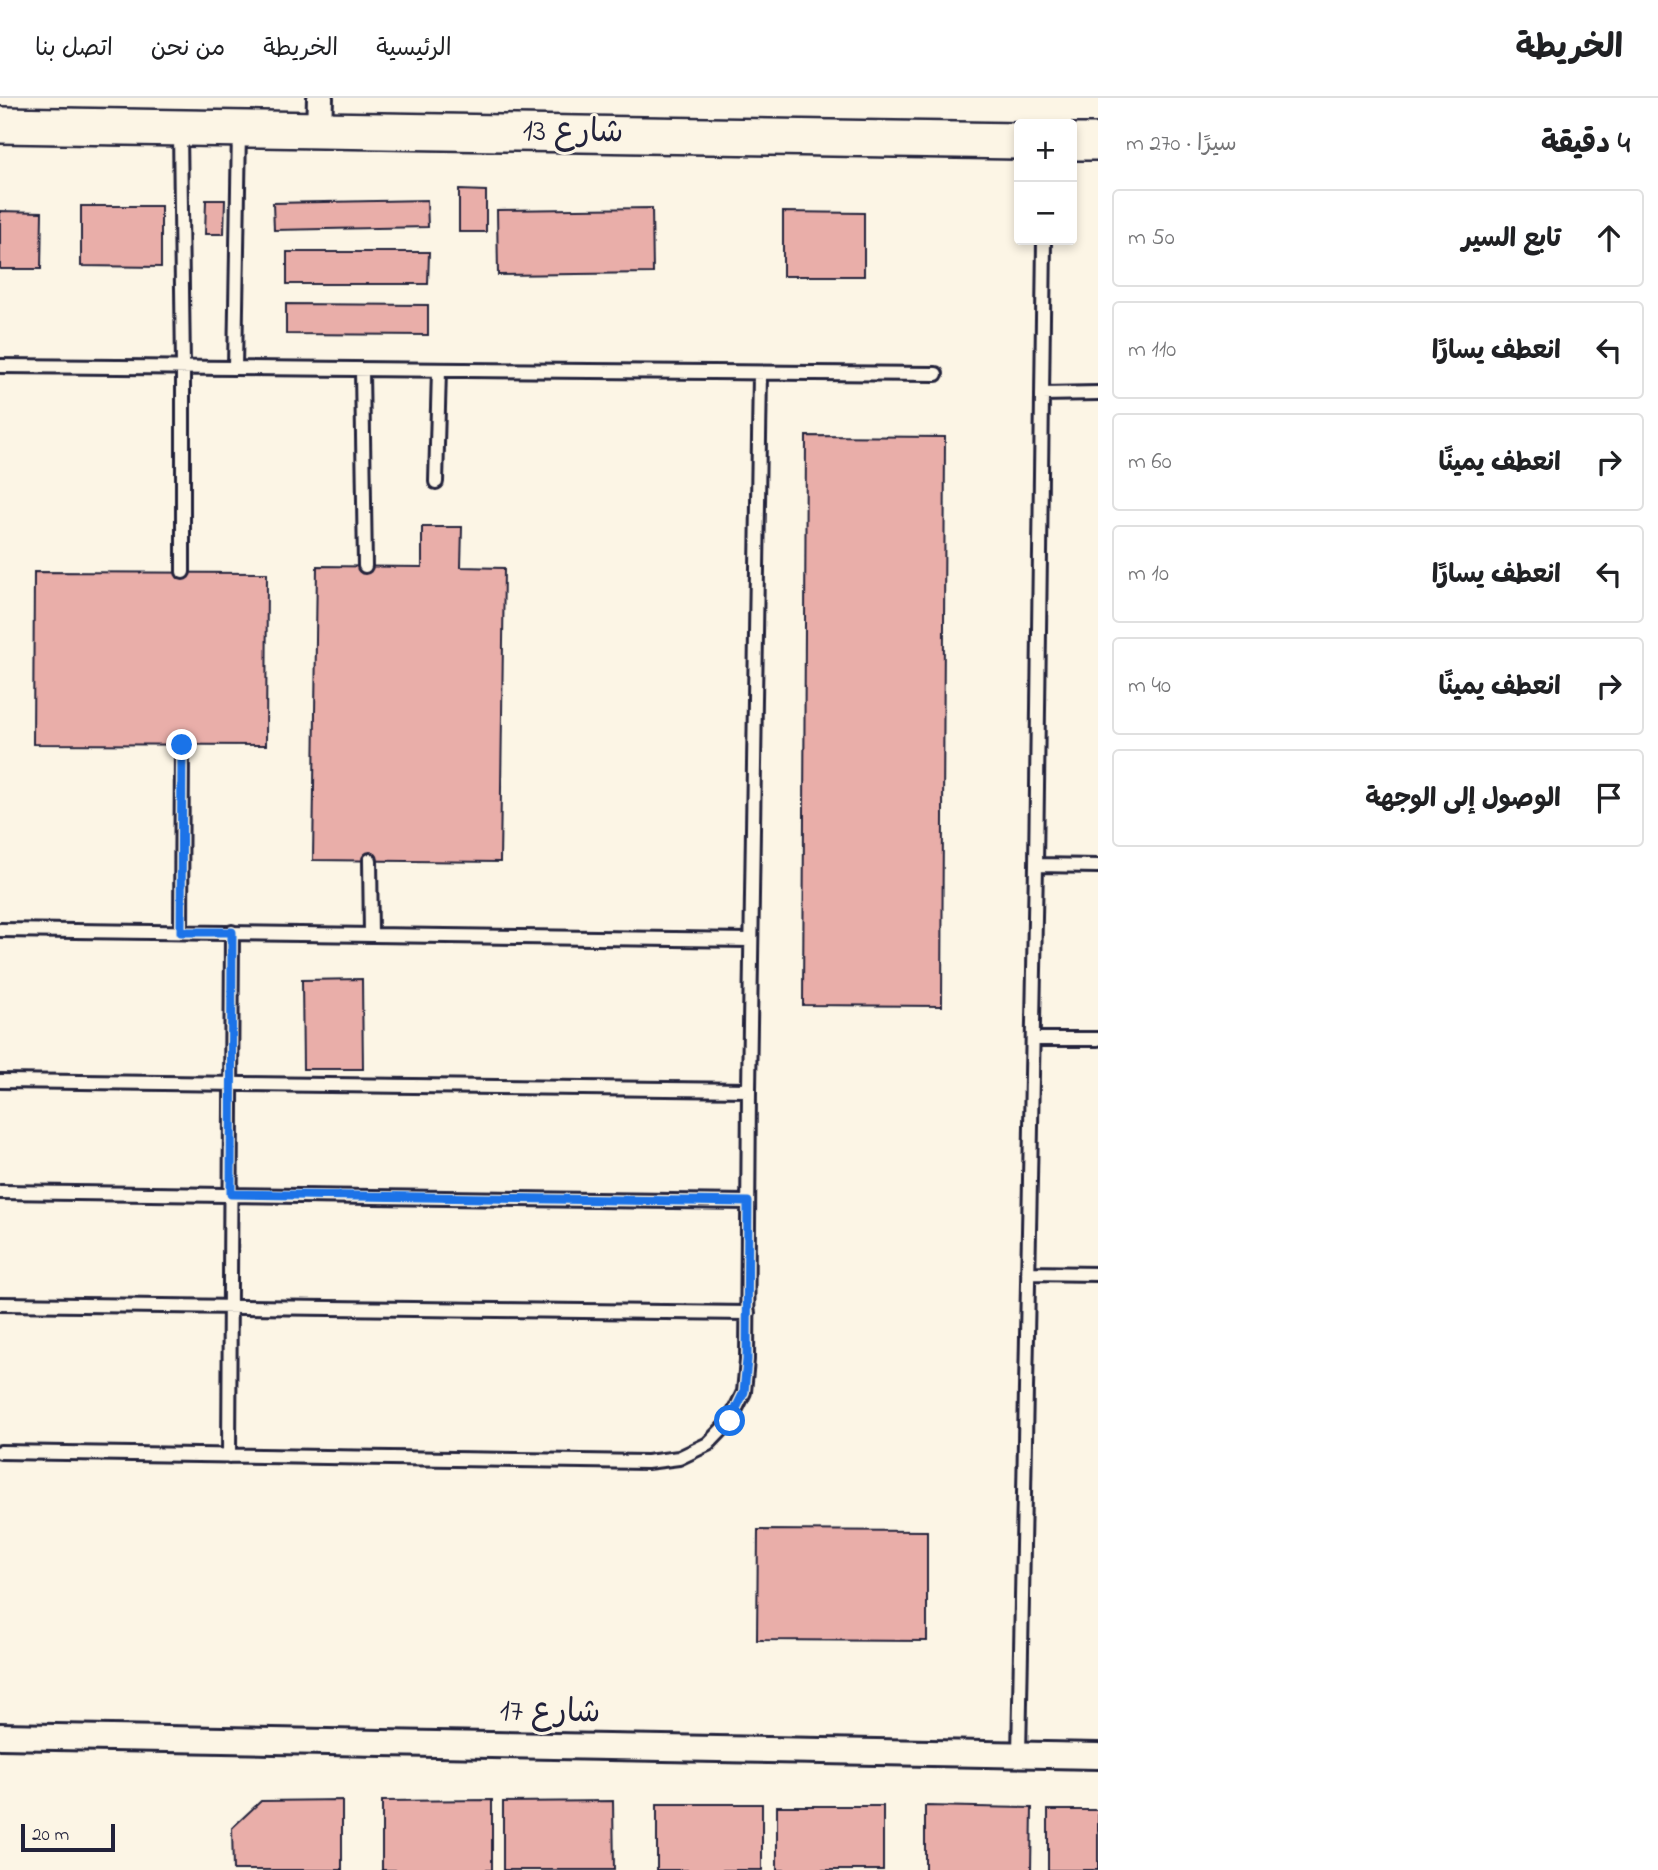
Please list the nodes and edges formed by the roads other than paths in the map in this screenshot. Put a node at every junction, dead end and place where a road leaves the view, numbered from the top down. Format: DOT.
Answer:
graph roads {
  1 [pos="319,113"];
  2 [pos="0,125"];
  3 [pos="180,128"];
  4 [pos="239,128"];
  5 [pos="1014,141"];
  6 [pos="1077,142"];
  7 [pos="1098,142"];
  8 [pos="1044,245"];
  9 [pos="0,366"];
  10 [pos="183,368"];
  11 [pos="235,368"];
  12 [pos="439,370"];
  13 [pos="362,371"];
  14 [pos="760,373"];
  15 [pos="936,374"];
  16 [pos="1098,393"];
  17 [pos="1042,394"];
  18 [pos="436,482"];
  19 [pos="365,566"];
  20 [pos="183,572"];
  21 [pos="182,745"];
  22 [pos="370,860"];
  23 [pos="1036,865"];
  24 [pos="1098,866"];
  25 [pos="0,930"];
  26 [pos="181,932"];
  27 [pos="232,932"];
  28 [pos="371,934"];
  29 [pos="751,940"];
  30 [pos="1033,1039"];
  31 [pos="1098,1039"];
  32 [pos="0,1081"];
  33 [pos="231,1084"];
  34 [pos="748,1090"];
  35 [pos="0,1192"];
  36 [pos="231,1194"];
  37 [pos="748,1202"];
  38 [pos="1028,1273"];
  39 [pos="1098,1274"];
  40 [pos="0,1304"];
  41 [pos="230,1308"];
  42 [pos="748,1313"];
  43 [pos="0,1452"];
  44 [pos="229,1456"];
  45 [pos="0,1736"];
  46 [pos="1019,1755"];
  47 [pos="1098,1756"];
  1 -- 4 [label="street, شارع 13"];
  1 -- 5 [label="street, شارع 13"];
  2 -- 3 [label="street, شارع 13"];
  3 -- 4 [label="street, شارع 13"];
  3 -- 10 [label="lane"];
  4 -- 11 [label="lane"];
  6 -- 7 [label="street"];
  8 -- 17 [label="lane"];
  9 -- 10 [label="lane"];
  10 -- 11 [label="lane"];
  10 -- 20 [label="lane"];
  11 -- 13 [label="lane"];
  12 -- 13 [label="lane"];
  12 -- 14 [label="lane"];
  12 -- 18 [label="lane"];
  13 -- 19 [label="lane"];
  14 -- 15 [label="lane"];
  14 -- 29 [label="lane"];
  16 -- 17 [label="lane"];
  17 -- 23 [label="lane"];
  21 -- 26 [label="lane"];
  22 -- 28 [label="lane"];
  23 -- 24 [label="lane"];
  23 -- 30 [label="lane"];
  25 -- 26 [label="lane"];
  26 -- 27 [label="lane"];
  27 -- 28 [label="lane"];
  27 -- 33 [label="lane"];
  28 -- 29 [label="lane"];
  29 -- 34 [label="lane"];
  30 -- 31 [label="lane"];
  30 -- 38 [label="lane"];
  32 -- 33 [label="lane"];
  33 -- 34 [label="lane"];
  33 -- 36 [label="lane"];
  34 -- 37 [label="lane"];
  35 -- 36 [label="lane"];
  36 -- 37 [label="lane"];
  36 -- 41 [label="lane"];
  37 -- 42 [label="lane"];
  38 -- 39 [label="lane"];
  38 -- 46 [label="lane"];
  40 -- 41 [label="lane"];
  41 -- 42 [label="lane"];
  41 -- 44 [label="lane"];
  42 -- 44 [label="lane"];
  43 -- 44 [label="lane"];
  45 -- 46 [label="street, شارع 17"];
  46 -- 47 [label="street, شارع 17"];
}
